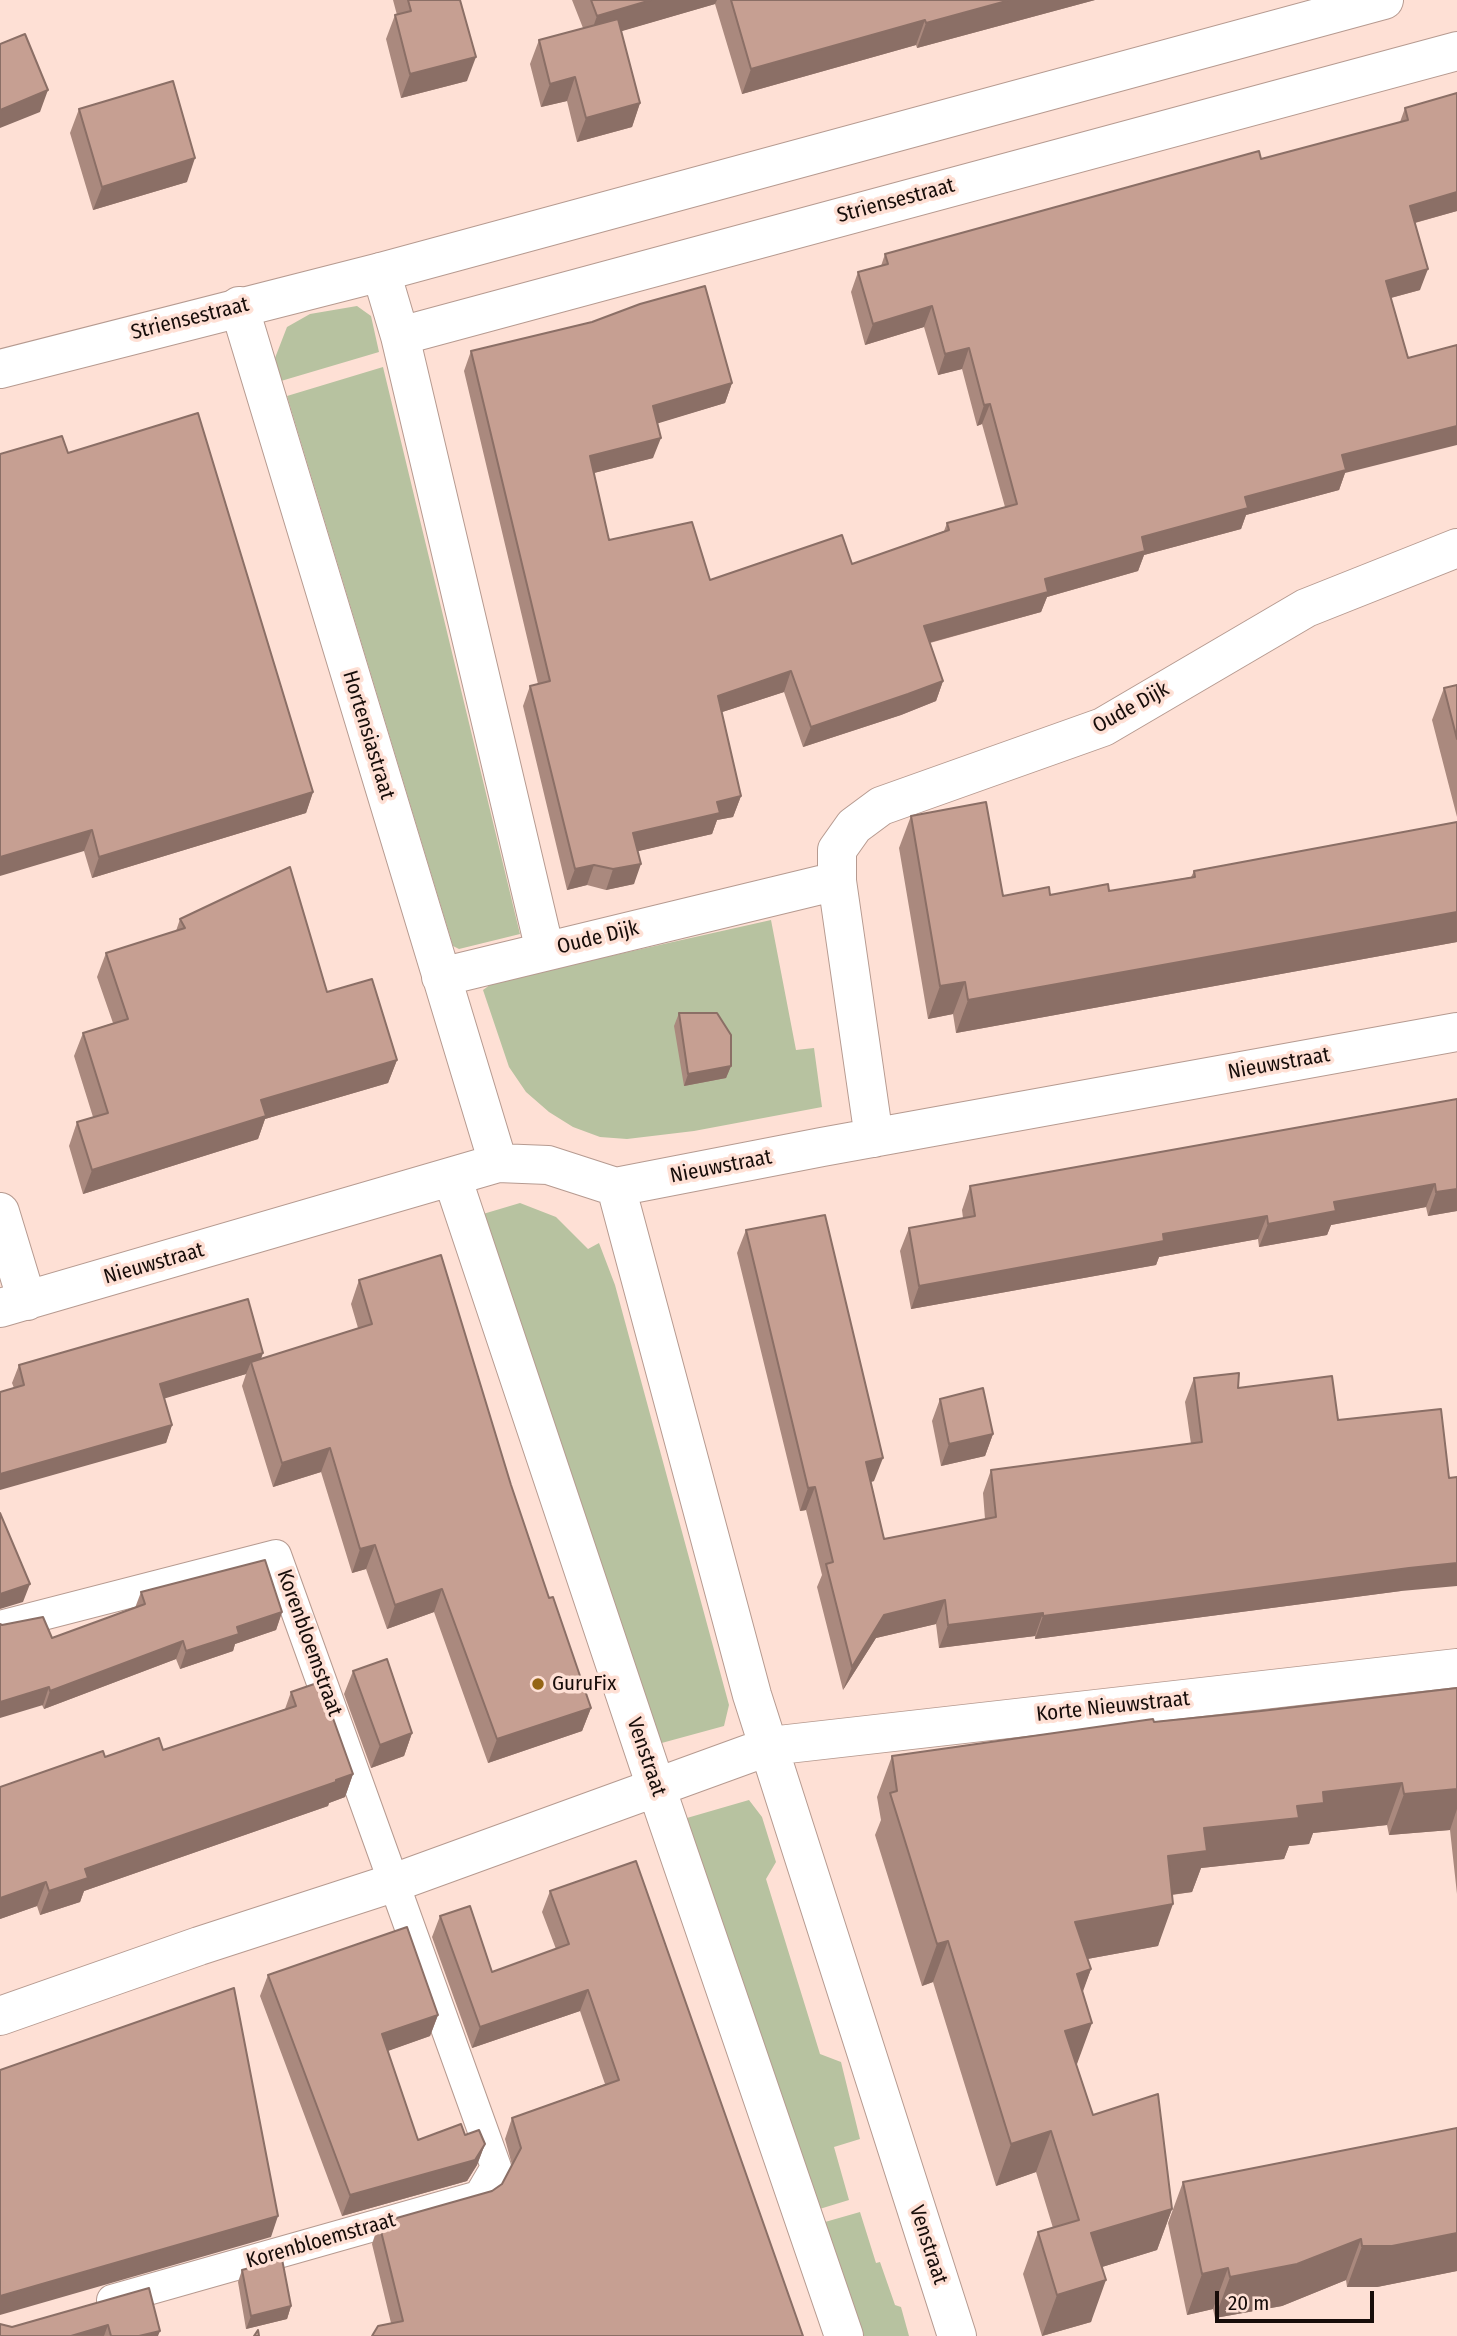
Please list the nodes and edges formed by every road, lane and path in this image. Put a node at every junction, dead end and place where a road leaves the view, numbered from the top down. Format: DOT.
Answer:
graph roads {
  1 [pos="1384,0"];
  2 [pos="1457,51"];
  3 [pos="381,272"];
  4 [pos="239,306"];
  5 [pos="400,336"];
  6 [pos="0,369"];
  7 [pos="1457,548"];
  8 [pos="837,881"];
  9 [pos="545,951"];
  10 [pos="441,977"];
  11 [pos="1457,1032"];
  12 [pos="874,1138"];
  13 [pos="498,1163"];
  14 [pos="452,1177"];
  15 [pos="616,1187"];
  16 [pos="0,1212"];
  17 [pos="14,1305"];
  18 [pos="0,1626"];
  19 [pos="1457,1668"];
  20 [pos="770,1746"];
  21 [pos="656,1787"];
  22 [pos="396,1882"];
  23 [pos="0,2016"];
  24 [pos="80,2309"];
  25 [pos="844,2336"];
  26 [pos="957,2336"];
  1 -- 3 [label="street, Striensestraat"];
  2 -- 5 [label="street, Striensestraat"];
  3 -- 4 [label="street, Striensestraat"];
  3 -- 5 [label="street"];
  4 -- 6 [label="street, Striensestraat"];
  4 -- 10 [label="street, Hortensiastraat"];
  5 -- 9 [label="street"];
  7 -- 8 [label="street, Oude Dijk"];
  8 -- 9 [label="street, Oude Dijk"];
  8 -- 12 [label="street, Oude Dijk"];
  9 -- 10 [label="street, Oude Dijk"];
  10 -- 13 [label="street, Hortensiastraat"];
  11 -- 12 [label="street, Nieuwstraat"];
  12 -- 15 [label="street, Nieuwstraat"];
  13 -- 14 [label="street, Nieuwstraat"];
  13 -- 15 [label="street, Nieuwstraat"];
  14 -- 17 [label="street, Nieuwstraat"];
  14 -- 21 [label="street, Venstraat"];
  15 -- 20 [label="street, Venstraat"];
  16 -- 17 [label="street"];
  18 -- 22 [label="lane, Korenbloemstraat"];
  19 -- 20 [label="street, Korte Nieuwstraat"];
  20 -- 21 [label="street"];
  20 -- 26 [label="street, Venstraat"];
  21 -- 22 [label="street"];
  21 -- 25 [label="street, Venstraat"];
  22 -- 23 [label="street"];
  22 -- 24 [label="lane, Korenbloemstraat"];
}
